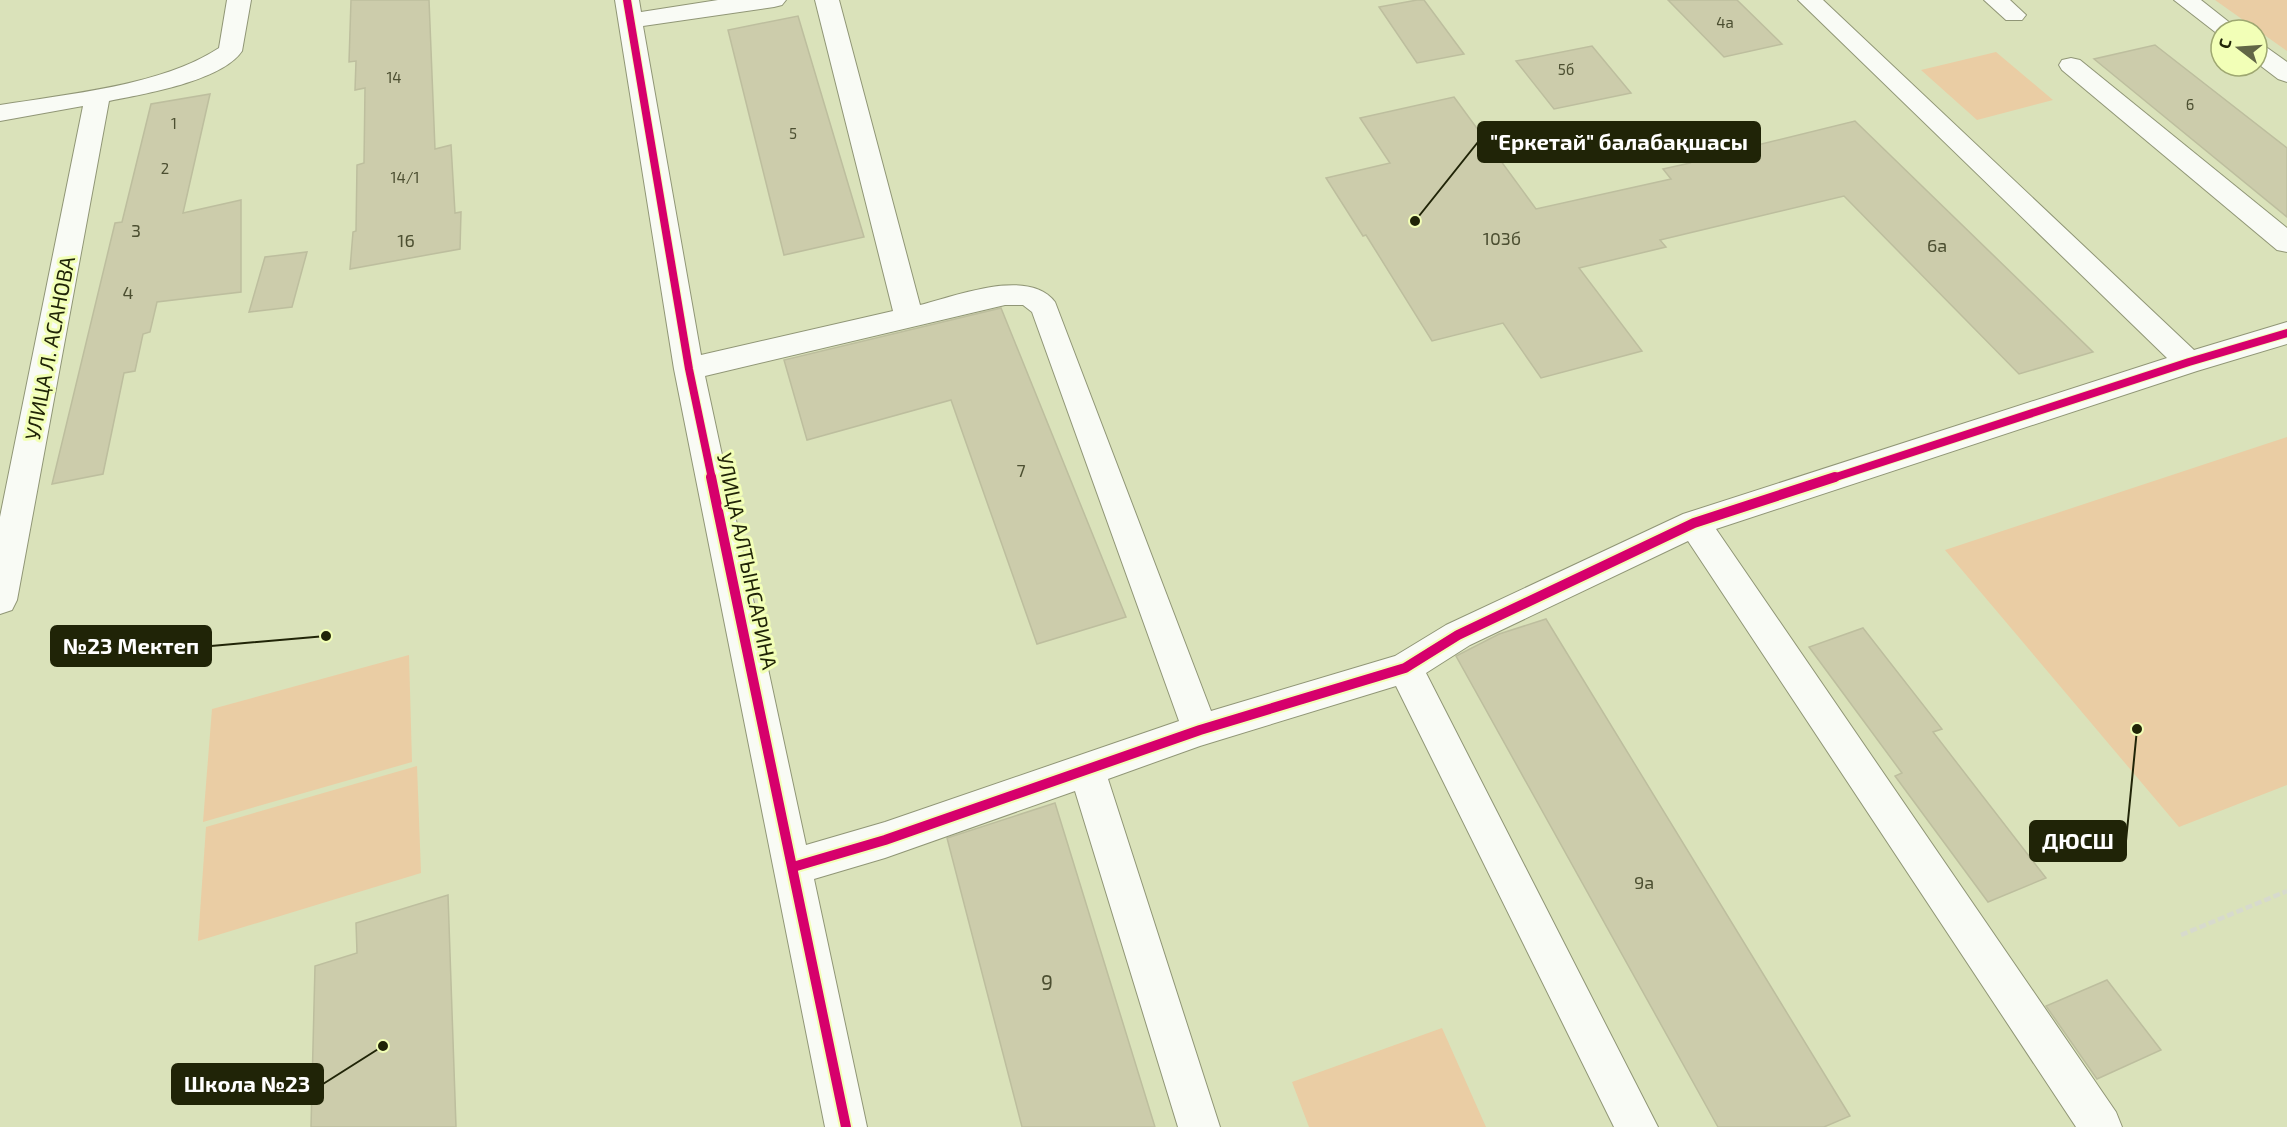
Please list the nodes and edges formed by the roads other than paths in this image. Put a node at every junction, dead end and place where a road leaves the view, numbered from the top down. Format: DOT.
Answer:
graph roads {
  1 [pos="239,0"];
  2 [pos="774,0"];
  3 [pos="827,0"];
  4 [pos="1810,0"];
  5 [pos="2186,0"];
  6 [pos="629,10"];
  7 [pos="2211,18"];
  8 [pos="2269,61"];
  9 [pos="2071,65"];
  10 [pos="2287,74"];
  11 [pos="98,95"];
  12 [pos="0,112"];
  13 [pos="2287,243"];
  14 [pos="909,316"];
  15 [pos="2287,333"];
  16 [pos="2189,362"];
  17 [pos="689,369"];
  18 [pos="1694,523"];
  19 [pos="0,600"];
  20 [pos="1405,668"];
  21 [pos="1200,730"];
  22 [pos="1087,770"];
  23 [pos="793,867"];
  24 [pos="846,1127"];
  25 [pos="1199,1127"];
  26 [pos="1637,1127"];
  27 [pos="2101,1127"];
  1 -- 11 [label="street"];
  2 -- 6 [label="street"];
  3 -- 14 [label="street"];
  4 -- 16 [label="street"];
  5 -- 7 [label="street"];
  6 -- 17 [label="street, УЛИЦА АЛТЫНСАРИНА"];
  8 -- 10 [label="street"];
  9 -- 13 [label="street"];
  11 -- 12 [label="street"];
  11 -- 19 [label="street, УЛИЦА Л. АСАНОВА"];
  14 -- 17 [label="street"];
  14 -- 21 [label="street"];
  15 -- 16 [label="street"];
  16 -- 18 [label="street"];
  17 -- 23 [label="street, УЛИЦА АЛТЫНСАРИНА"];
  18 -- 20 [label="street"];
  18 -- 27 [label="street"];
  20 -- 21 [label="street"];
  20 -- 26 [label="street"];
  21 -- 22 [label="street"];
  22 -- 23 [label="street"];
  22 -- 25 [label="street"];
  23 -- 24 [label="street, УЛИЦА АЛТЫНСАРИНА"];
}
